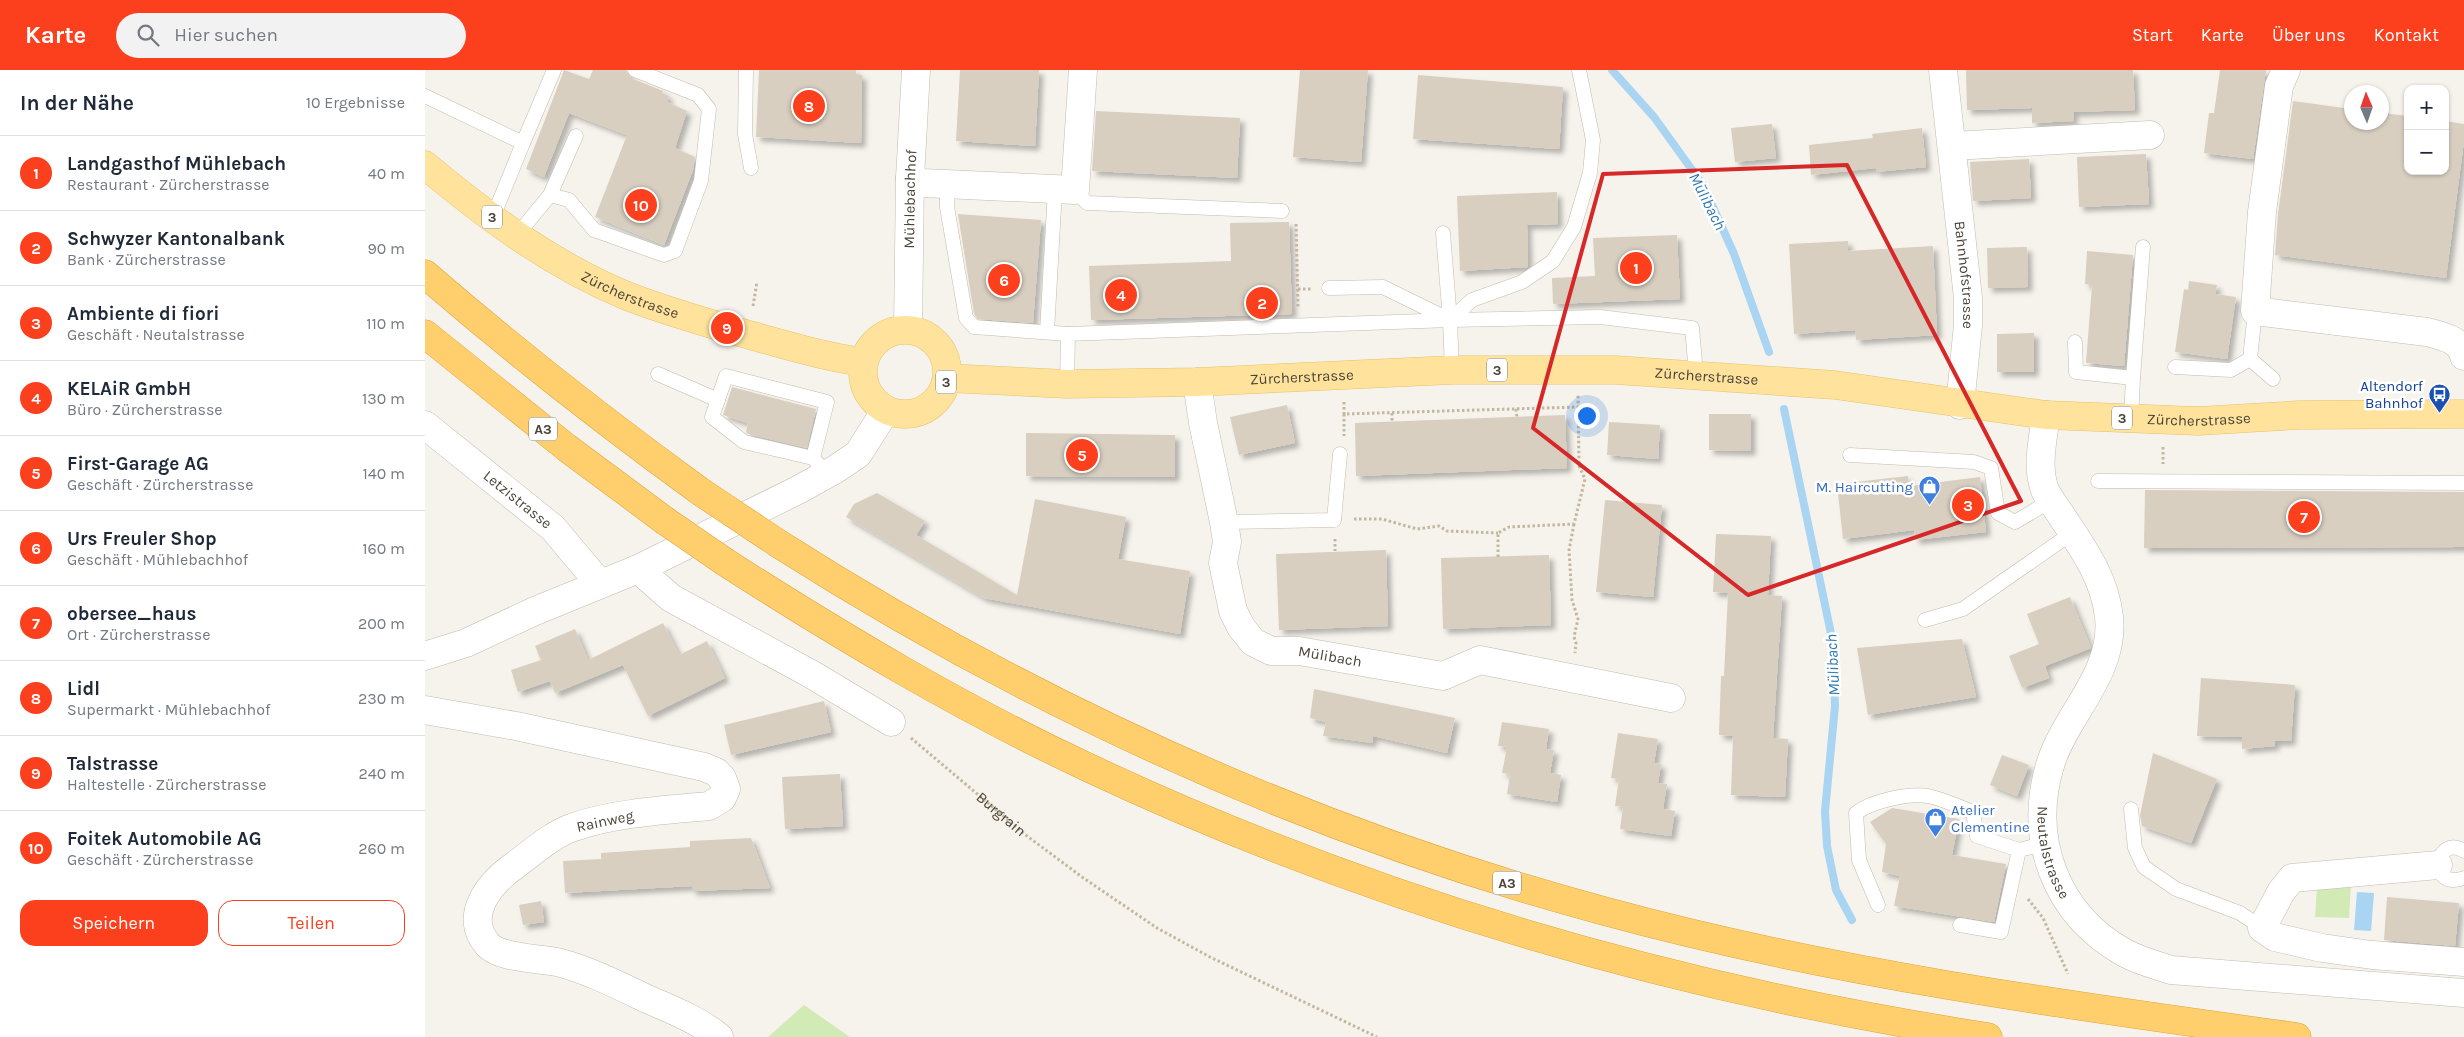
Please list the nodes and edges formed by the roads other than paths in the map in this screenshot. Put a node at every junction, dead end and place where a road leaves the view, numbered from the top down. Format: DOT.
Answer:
graph roads {
  1 [pos="554,70"];
  2 [pos="635,70"];
  3 [pos="746,70"];
  4 [pos="916,70"];
  5 [pos="1083,70"];
  6 [pos="1579,70"];
  7 [pos="1943,70"];
  8 [pos="2286,70"];
  9 [pos="425,96"];
  10 [pos="2149,135"];
  11 [pos="576,136"];
  12 [pos="523,143"];
  13 [pos="1952,146"];
  14 [pos="425,164"];
  15 [pos="751,168"];
  16 [pos="904,176"];
  17 [pos="947,184"];
  18 [pos="1065,189"];
  19 [pos="550,195"];
  20 [pos="1282,211"];
  21 [pos="493,217"];
  22 [pos="1443,233"];
  23 [pos="517,235"];
  24 [pos="2143,247"];
  25 [pos="425,274"];
  26 [pos="1329,288"];
  27 [pos="2255,311"];
  28 [pos="1450,320"];
  29 [pos="908,329"];
  30 [pos="1047,332"];
  31 [pos="425,334"];
  32 [pos="1068,334"];
  33 [pos="2075,342"];
  34 [pos="2464,356"];
  35 [pos="2250,359"];
  36 [pos="863,362"];
  37 [pos="2175,367"];
  38 [pos="1452,370"];
  39 [pos="658,374"];
  40 [pos="1696,374"];
  41 [pos="947,378"];
  42 [pos="2133,378"];
  43 [pos="2273,379"];
  44 [pos="1197,382"];
  45 [pos="1067,384"];
  46 [pos="718,400"];
  47 [pos="1960,404"];
  48 [pos="886,410"];
  49 [pos="2464,414"];
  50 [pos="2046,415"];
  51 [pos="2131,418"];
  52 [pos="425,425"];
  53 [pos="1340,454"];
  54 [pos="1850,454"];
  55 [pos="820,466"];
  56 [pos="2098,481"];
  57 [pos="2464,483"];
  58 [pos="2052,500"];
  59 [pos="1224,522"];
  60 [pos="2072,532"];
  61 [pos="638,569"];
  62 [pos="600,584"];
  63 [pos="1925,620"];
  64 [pos="425,656"];
  65 [pos="1671,698"];
  66 [pos="425,710"];
  67 [pos="891,722"];
  68 [pos="2131,809"];
  69 [pos="2031,847"];
  70 [pos="2464,851"];
  71 [pos="2438,865"];
  72 [pos="2464,878"];
  73 [pos="1879,905"];
  74 [pos="1960,925"];
  75 [pos="2262,928"];
  76 [pos="2464,962"];
  77 [pos="2464,993"];
  78 [pos="719,1037"];
  79 [pos="1987,1037"];
  80 [pos="2297,1037"];
  1 -- 12 [label="lane"];
  2 -- 19 [label="lane"];
  3 -- 15 [label="lane"];
  4 -- 16 [label="street, Mühlebachhof"];
  5 -- 18 [label="street"];
  6 -- 28 [label="lane"];
  7 -- 13 [label="street, Bahnhofstrasse"];
  8 -- 27 [label="street"];
  9 -- 12 [label="lane"];
  10 -- 13 [label="street"];
  11 -- 19 [label="lane"];
  12 -- 21 [label="lane"];
  13 -- 47 [label="street, Bahnhofstrasse"];
  14 -- 21 [label="main road, Zürcherstrasse / 3"];
  16 -- 17 [label="street"];
  16 -- 29 [label="street, Mühlebachhof"];
  17 -- 18 [label="street"];
  17 -- 30 [label="lane"];
  18 -- 20 [label="lane"];
  18 -- 30 [label="lane"];
  19 -- 23 [label="lane"];
  21 -- 23 [label="main road, Zürcherstrasse / 3"];
  22 -- 28 [label="lane"];
  23 -- 36 [label="main road, Zürcherstrasse / 3"];
  24 -- 42 [label="lane"];
  25 -- 80 [label="highway, A3, bridge"];
  26 -- 28 [label="lane"];
  27 -- 34 [label="street"];
  27 -- 35 [label="lane"];
  28 -- 32 [label="lane"];
  28 -- 38 [label="lane"];
  28 -- 40 [label="lane"];
  29 -- 36 [label="main road"];
  29 -- 41 [label="main road, 3"];
  30 -- 32 [label="lane"];
  31 -- 79 [label="highway, A3, bridge"];
  32 -- 45 [label="lane"];
  33 -- 42 [label="lane"];
  35 -- 37 [label="lane"];
  35 -- 43 [label="lane"];
  36 -- 48 [label="main road"];
  38 -- 40 [label="main road, Zürcherstrasse / 3"];
  38 -- 44 [label="main road, Zürcherstrasse / 3"];
  39 -- 46 [label="lane"];
  40 -- 47 [label="main road, Zürcherstrasse / 3"];
  41 -- 45 [label="main road, Zürcherstrasse / 3"];
  41 -- 48 [label="main road, 3"];
  42 -- 51 [label="lane"];
  44 -- 45 [label="main road, Zürcherstrasse / 3"];
  44 -- 59 [label="street, Mülibach"];
  46 -- 55 [label="lane"];
  46 -- 55 [label="lane"];
  47 -- 50 [label="main road, Zürcherstrasse / 3"];
  48 -- 55 [label="street"];
  49 -- 51 [label="main road, Zürcherstrasse / 3"];
  50 -- 51 [label="main road, Zürcherstrasse / 3"];
  50 -- 58 [label="street, Neutalstrasse"];
  52 -- 62 [label="street, Letzistrasse"];
  53 -- 59 [label="lane"];
  54 -- 58 [label="lane"];
  55 -- 61 [label="street"];
  56 -- 57 [label="lane"];
  58 -- 60 [label="street, Neutalstrasse"];
  59 -- 65 [label="street, Mülibach"];
  60 -- 63 [label="lane"];
  60 -- 69 [label="street, Neutalstrasse"];
  61 -- 62 [label="street"];
  61 -- 67 [label="street"];
  62 -- 64 [label="street"];
  66 -- 78 [label="street, Rainweg"];
  68 -- 75 [label="lane"];
  69 -- 73 [label="lane"];
  69 -- 74 [label="lane"];
  69 -- 77 [label="street, Neutalstrasse"];
  70 -- 71 [label="lane"];
  71 -- 72 [label="lane"];
  71 -- 75 [label="street"];
  75 -- 76 [label="street"];
}
